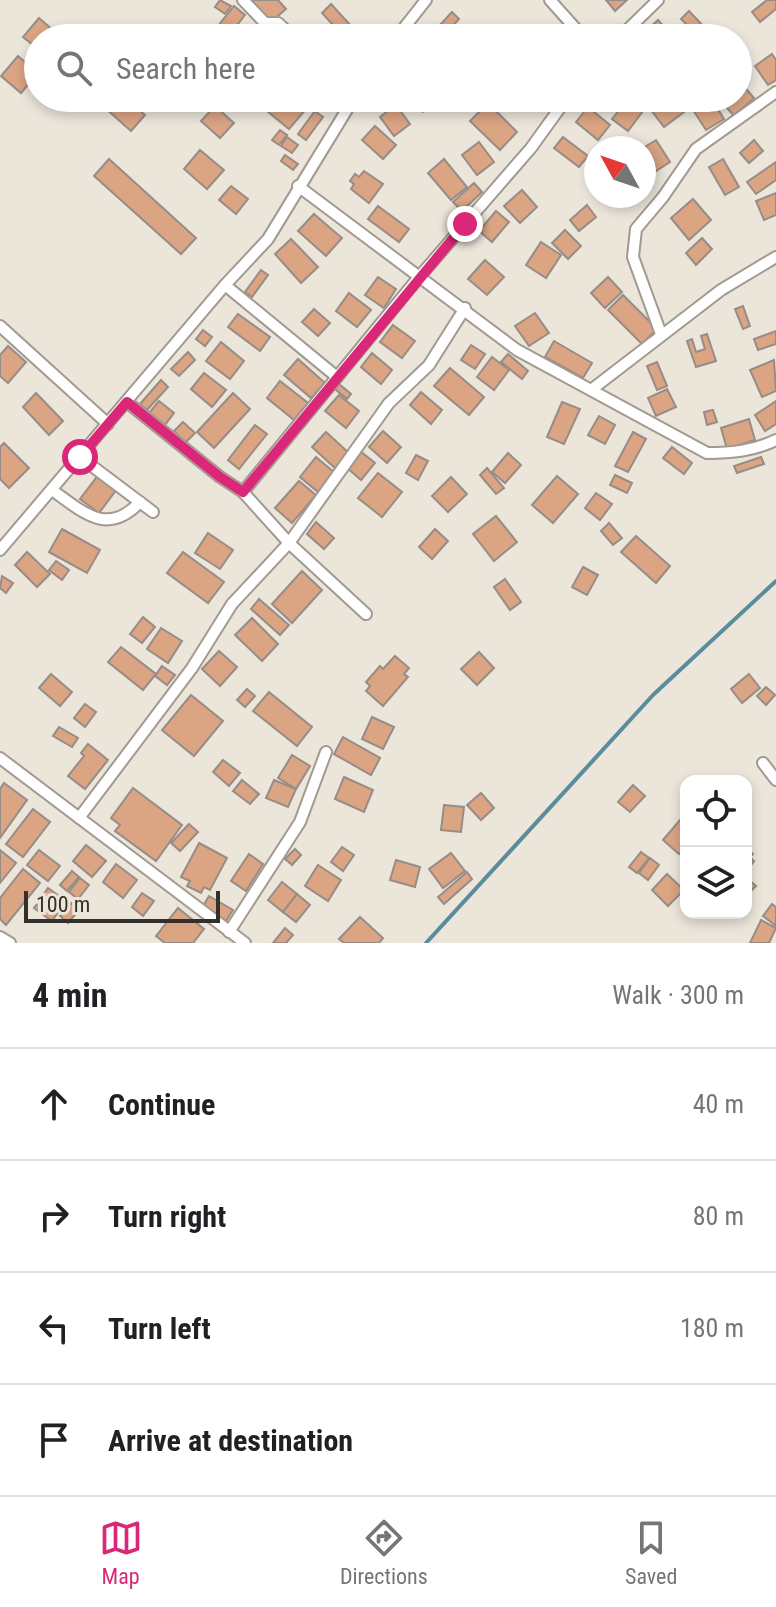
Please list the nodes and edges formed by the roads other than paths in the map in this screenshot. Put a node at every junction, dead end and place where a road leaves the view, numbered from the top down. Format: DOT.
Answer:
graph roads {
  1 [pos="243,0"];
  2 [pos="426,0"];
  3 [pos="550,0"];
  4 [pos="658,0"];
  5 [pos="279,24"];
  6 [pos="407,24"];
  7 [pos="571,24"];
  8 [pos="633,24"];
  9 [pos="776,92"];
  10 [pos="752,109"];
  11 [pos="345,112"];
  12 [pos="557,112"];
  13 [pos="748,112"];
  14 [pos="298,186"];
  15 [pos="776,257"];
  16 [pos="419,277"];
  17 [pos="225,285"];
  18 [pos="465,308"];
  19 [pos="0,326"];
  20 [pos="661,334"];
  21 [pos="337,377"];
  22 [pos="591,390"];
  23 [pos="127,402"];
  24 [pos="108,424"];
  25 [pos="776,440"];
  26 [pos="80,457"];
  27 [pos="52,490"];
  28 [pos="243,492"];
  29 [pos="140,502"];
  30 [pos="153,512"];
  31 [pos="289,543"];
  32 [pos="0,550"];
  33 [pos="366,614"];
  34 [pos="326,752"];
  35 [pos="0,758"];
  36 [pos="763,763"];
  37 [pos="776,780"];
  38 [pos="79,818"];
  39 [pos="229,932"];
  40 [pos="0,937"];
  41 [pos="10,943"];
  42 [pos="245,943"];
  1 -- 5 [label="street"];
  2 -- 6 [label="street"];
  3 -- 7 [label="street"];
  4 -- 8 [label="street"];
  9 -- 10 [label="street"];
  11 -- 14 [label="street"];
  12 -- 16 [label="street"];
  13 -- 20 [label="street"];
  14 -- 16 [label="street"];
  14 -- 17 [label="street"];
  15 -- 20 [label="street"];
  16 -- 18 [label="street"];
  16 -- 21 [label="street"];
  17 -- 21 [label="street"];
  17 -- 23 [label="street"];
  18 -- 22 [label="street"];
  18 -- 31 [label="street"];
  19 -- 24 [label="street"];
  20 -- 22 [label="street"];
  21 -- 28 [label="street"];
  22 -- 25 [label="street"];
  23 -- 24 [label="street"];
  23 -- 28 [label="street"];
  24 -- 26 [label="street"];
  26 -- 27 [label="street"];
  26 -- 29 [label="street"];
  27 -- 29 [label="street"];
  27 -- 32 [label="street"];
  28 -- 31 [label="street"];
  29 -- 30 [label="street"];
  31 -- 33 [label="street"];
  31 -- 38 [label="street"];
  34 -- 39 [label="street"];
  35 -- 38 [label="street"];
  36 -- 37 [label="street"];
  38 -- 39 [label="street"];
  39 -- 42 [label="street"];
  40 -- 41 [label="street"];
}
